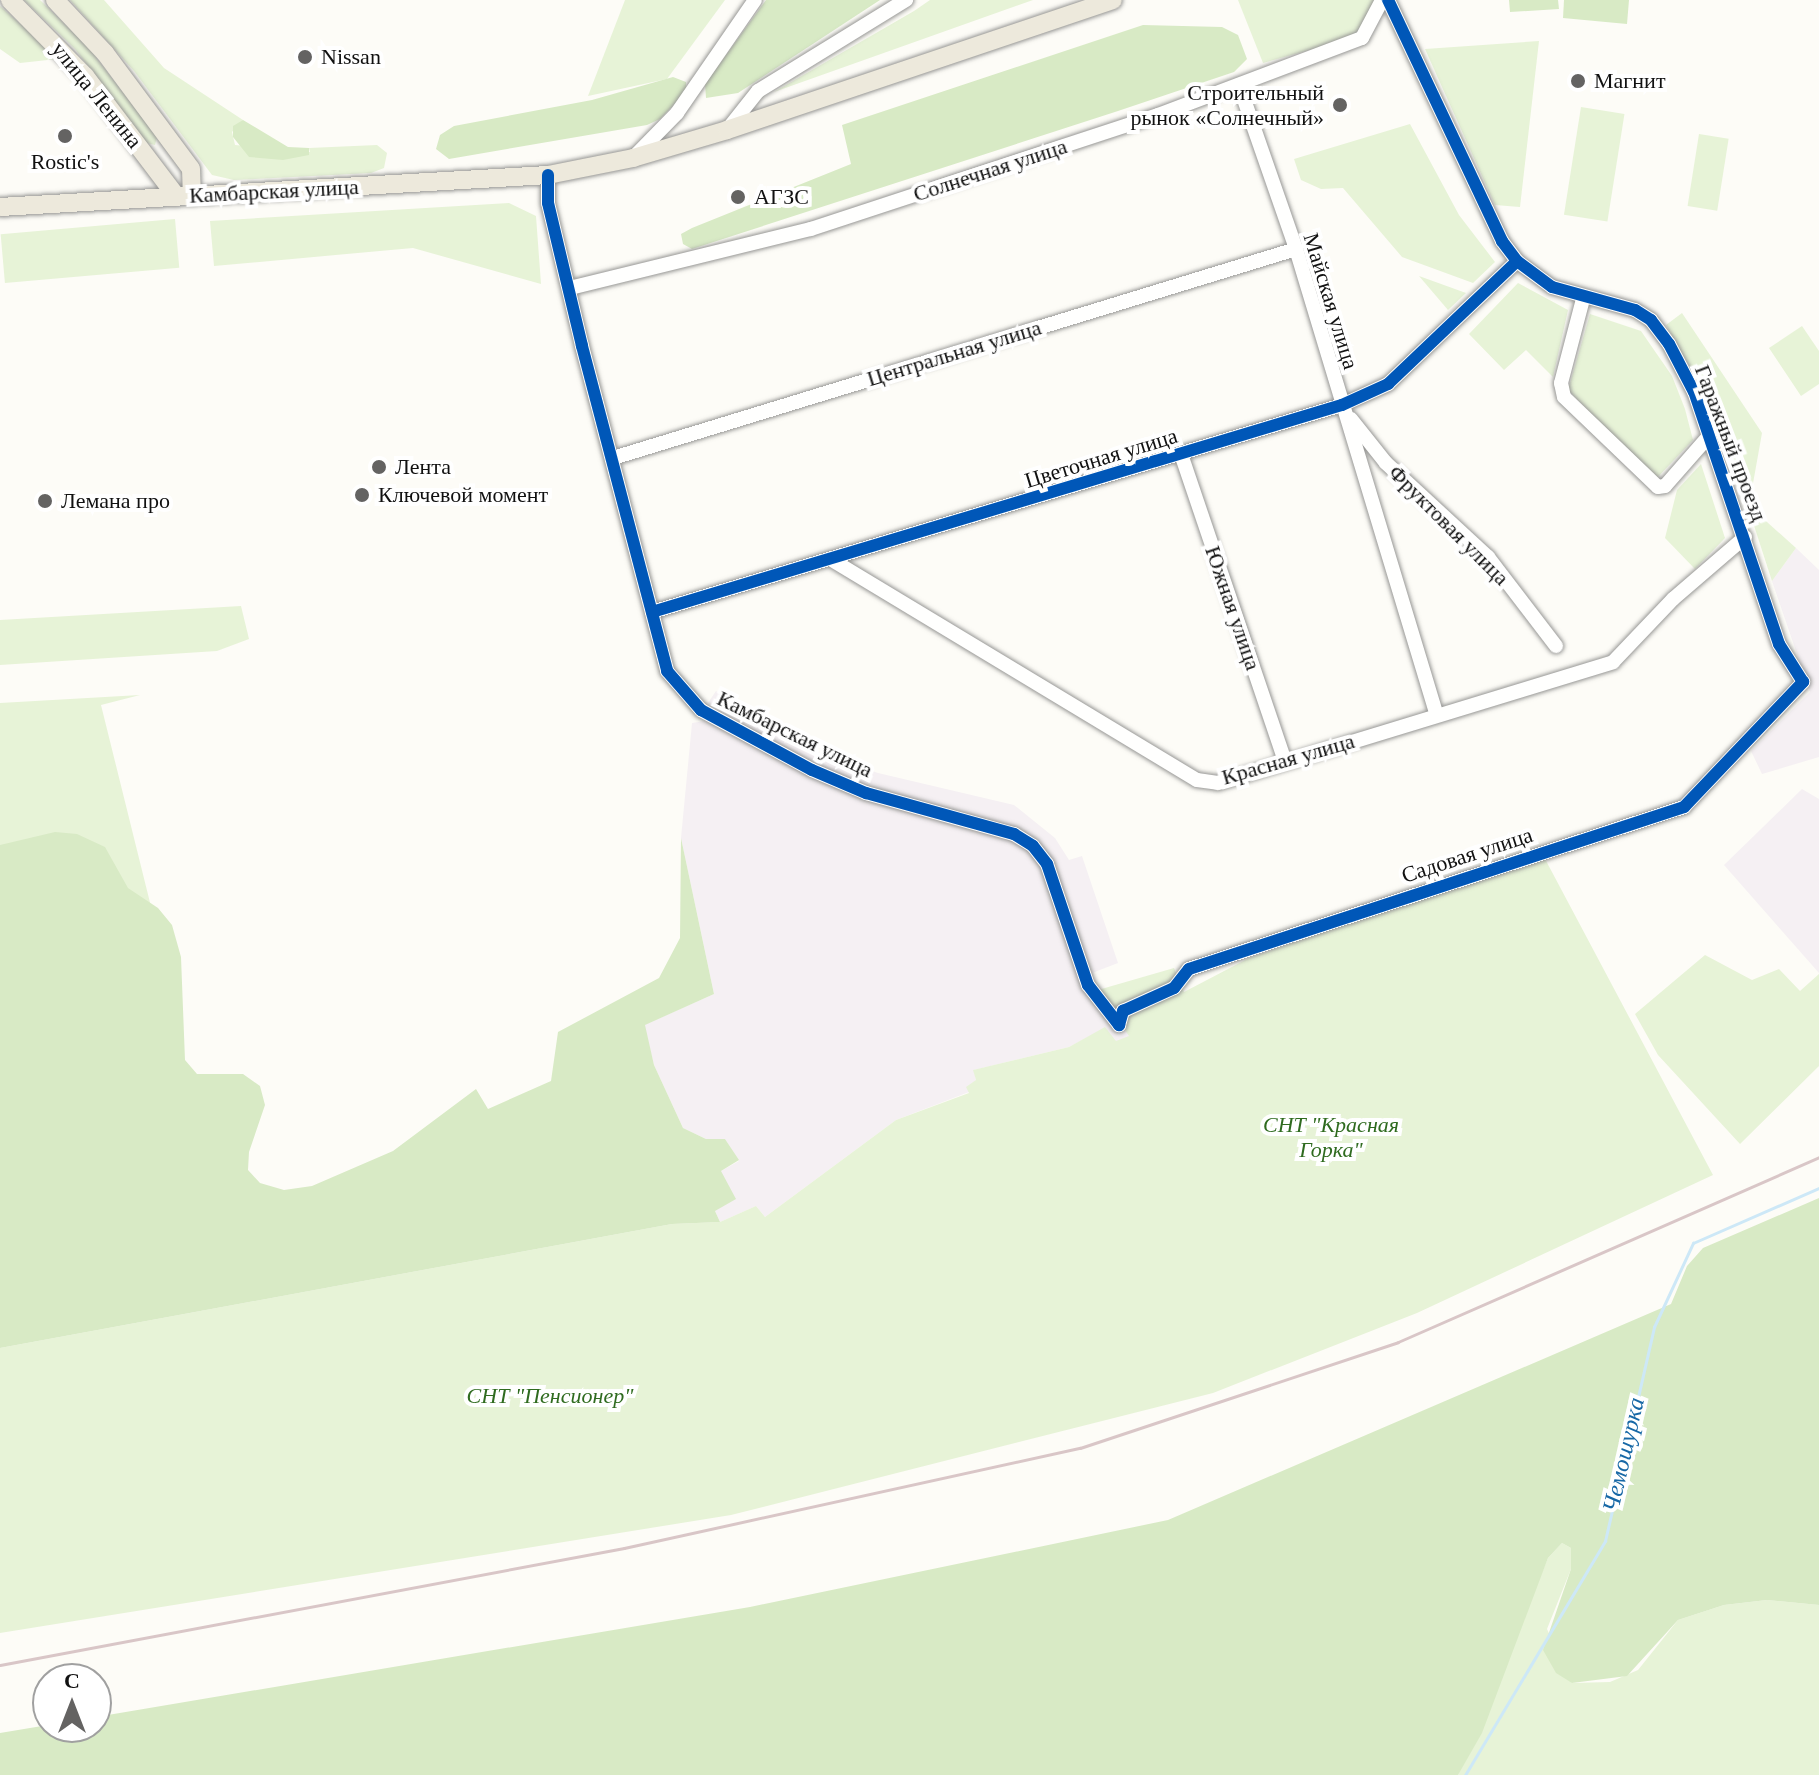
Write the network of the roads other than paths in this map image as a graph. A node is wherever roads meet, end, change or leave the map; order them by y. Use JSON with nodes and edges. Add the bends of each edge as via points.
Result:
{"nodes":[{"id":1,"x":10,"y":0,"type":"edge"},
{"id":2,"x":55,"y":0,"type":"edge"},
{"id":3,"x":755,"y":0,"type":"edge"},
{"id":4,"x":906,"y":0,"type":"edge"},
{"id":5,"x":1113,"y":0,"type":"edge"},
{"id":6,"x":1382,"y":0,"type":"edge"},
{"id":7,"x":1388,"y":0,"type":"edge"},
{"id":8,"x":1239,"y":85,"type":"junction"},
{"id":9,"x":727,"y":130,"type":"junction"},
{"id":10,"x":633,"y":158,"type":"junction"},
{"id":11,"x":191,"y":169,"type":"junction"},
{"id":12,"x":548,"y":175,"type":"junction"},
{"id":13,"x":240,"y":192,"type":"junction"},
{"id":14,"x":184,"y":196,"type":"junction"},
{"id":15,"x":0,"y":207,"type":"edge"},
{"id":16,"x":1296,"y":249,"type":"junction"},
{"id":17,"x":1517,"y":261,"type":"junction"},
{"id":18,"x":570,"y":288,"type":"junction"},
{"id":19,"x":1583,"y":299,"type":"junction"},
{"id":20,"x":1342,"y":405,"type":"junction"},
{"id":21,"x":1709,"y":436,"type":"junction"},
{"id":22,"x":1181,"y":454,"type":"junction"},
{"id":23,"x":613,"y":458,"type":"junction"},
{"id":24,"x":1745,"y":537,"type":"junction"},
{"id":25,"x":832,"y":560,"type":"junction"},
{"id":26,"x":652,"y":612,"type":"junction"},
{"id":27,"x":1556,"y":646,"type":"dead end"},
{"id":28,"x":1803,"y":682,"type":"joint"},
{"id":29,"x":1436,"y":714,"type":"junction"},
{"id":30,"x":1285,"y":762,"type":"junction"},
{"id":31,"x":1119,"y":1025,"type":"joint"}],
"edges":[{"from":1,"to":14,"type":"main road","name":"улица Ленина","via":[[85,76]]},
{"from":2,"to":11,"type":"main road","name":"улица Ленина","via":[[105,53]]},
{"from":3,"to":10,"type":"street","via":[[677,113]]},
{"from":4,"to":9,"type":"street","via":[[758,91]]},
{"from":5,"to":9,"type":"main road","name":"Камбарская улица"},
{"from":6,"to":8,"type":"street","name":"Солнечная улица","via":[[1362,38]]},
{"from":7,"to":17,"type":"street","name":"Гаражный проезд","via":[[1502,241]]},
{"from":8,"to":16,"type":"street","name":"Майская улица"},
{"from":8,"to":18,"type":"street","name":"Солнечная улица","via":[[811,229]]},
{"from":9,"to":10,"type":"main road","name":"Камбарская улица"},
{"from":10,"to":12,"type":"main road","name":"Камбарская улица"},
{"from":11,"to":13,"type":"main road"},
{"from":11,"to":14,"type":"main road"},
{"from":12,"to":13,"type":"main road","name":"Камбарская улица"},
{"from":12,"to":18,"type":"street","name":"Камбарская улица","via":[[548,203]]},
{"from":13,"to":14,"type":"main road","name":"Камбарская улица"},
{"from":14,"to":15,"type":"main road","name":"Камбарская улица"},
{"from":16,"to":20,"type":"street","name":"Майская улица"},
{"from":16,"to":23,"type":"street","name":"Центральная улица"},
{"from":17,"to":19,"type":"street","name":"Гаражный проезд","via":[[1537,278]]},
{"from":17,"to":20,"type":"street","name":"Цветочная улица","via":[[1388,384]]},
{"from":18,"to":23,"type":"street","name":"Камбарская улица"},
{"from":19,"to":21,"type":"street","name":"Гаражный проезд","via":[[1613,303],[1651,320],[1694,392]]},
{"from":19,"to":21,"type":"street","via":[[1561,383],[1564,397],[1658,487],[1665,486]]},
{"from":20,"to":22,"type":"street","name":"Цветочная улица"},
{"from":20,"to":27,"type":"street","name":"Фруктовая улица","via":[[1386,463],[1488,557]]},
{"from":20,"to":29,"type":"street","name":"Майская улица"},
{"from":21,"to":24,"type":"street","name":"Гаражный проезд"},
{"from":22,"to":25,"type":"street","name":"Цветочная улица"},
{"from":22,"to":30,"type":"street","name":"Южная улица"},
{"from":23,"to":26,"type":"street","name":"Камбарская улица"},
{"from":24,"to":28,"type":"street","name":"Гаражный проезд","via":[[1779,644]]},
{"from":24,"to":29,"type":"street","name":"Красная улица","via":[[1613,662]]},
{"from":25,"to":26,"type":"street","name":"Цветочная улица"},
{"from":25,"to":30,"type":"street","name":"Красная улица","via":[[1197,780],[1218,783]]},
{"from":26,"to":31,"type":"street","name":"Камбарская улица","via":[[667,671],[701,710],[866,793],[1014,834],[1033,846],[1047,864],[1088,985]]},
{"from":28,"to":31,"type":"street","name":"Садовая улица","via":[[1684,807],[1189,969],[1174,988],[1123,1011]]},
{"from":29,"to":30,"type":"street","name":"Красная улица"}]}
